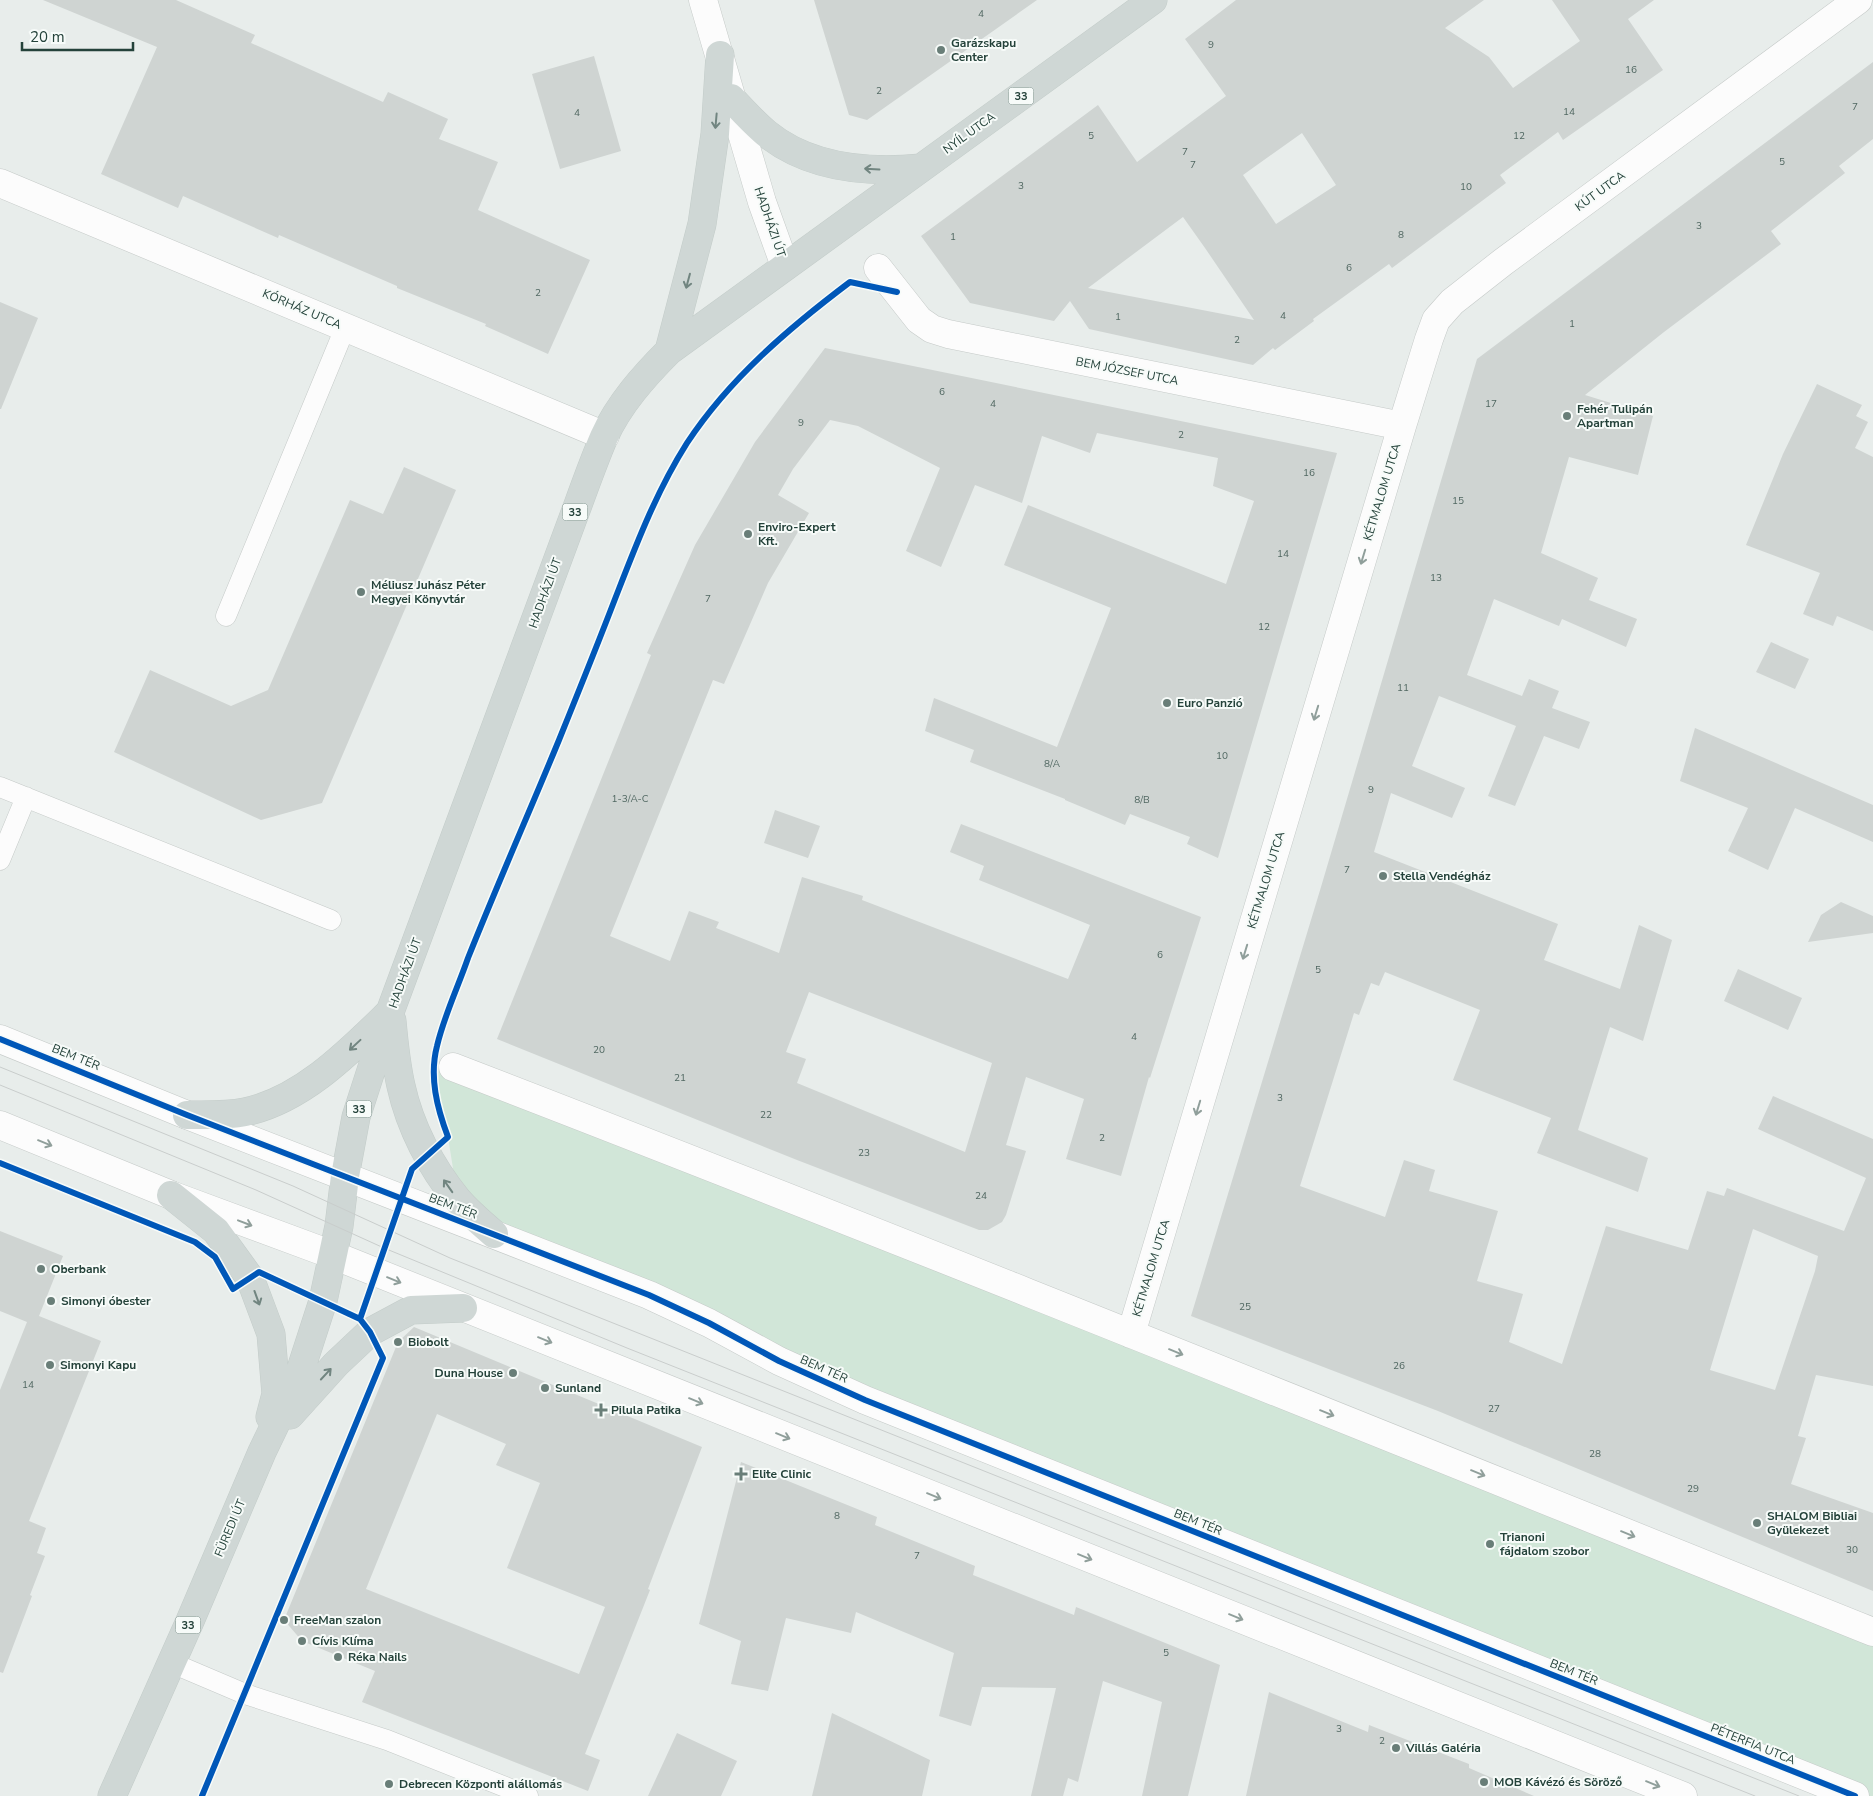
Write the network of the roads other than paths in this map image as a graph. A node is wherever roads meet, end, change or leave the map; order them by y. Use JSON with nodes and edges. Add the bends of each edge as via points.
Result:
{"nodes":[{"id":1,"x":703,"y":0,"type":"edge"},
{"id":2,"x":1152,"y":0,"type":"edge"},
{"id":3,"x":1858,"y":0,"type":"edge"},
{"id":4,"x":720,"y":55,"type":"junction"},
{"id":5,"x":731,"y":98,"type":"junction"},
{"id":6,"x":921,"y":168,"type":"junction"},
{"id":7,"x":0,"y":183,"type":"edge"},
{"id":8,"x":785,"y":266,"type":"junction"},
{"id":9,"x":878,"y":268,"type":"dead end"},
{"id":10,"x":345,"y":328,"type":"junction"},
{"id":11,"x":669,"y":351,"type":"junction"},
{"id":12,"x":1402,"y":426,"type":"junction"},
{"id":13,"x":605,"y":436,"type":"junction"},
{"id":14,"x":226,"y":616,"type":"dead end"},
{"id":15,"x":0,"y":787,"type":"edge"},
{"id":16,"x":26,"y":797,"type":"junction"},
{"id":17,"x":0,"y":860,"type":"edge"},
{"id":18,"x":331,"y":920,"type":"dead end"},
{"id":19,"x":390,"y":1012,"type":"junction"},
{"id":20,"x":0,"y":1039,"type":"edge"},
{"id":21,"x":453,"y":1067,"type":"dead end"},
{"id":22,"x":187,"y":1115,"type":"junction"},
{"id":23,"x":0,"y":1125,"type":"edge"},
{"id":24,"x":345,"y":1176,"type":"junction"},
{"id":25,"x":171,"y":1195,"type":"junction"},
{"id":26,"x":494,"y":1234,"type":"junction"},
{"id":27,"x":332,"y":1255,"type":"junction"},
{"id":28,"x":463,"y":1308,"type":"junction"},
{"id":29,"x":1131,"y":1334,"type":"junction"},
{"id":30,"x":262,"y":1452,"type":"junction"},
{"id":31,"x":1873,"y":1632,"type":"edge"},
{"id":32,"x":172,"y":1663,"type":"junction"},
{"id":33,"x":1642,"y":1712,"type":"joint"},
{"id":34,"x":112,"y":1796,"type":"edge"},
{"id":35,"x":528,"y":1796,"type":"edge"},
{"id":36,"x":1683,"y":1796,"type":"edge"},
{"id":37,"x":1855,"y":1796,"type":"edge"}],
"edges":[{"from":1,"to":4,"type":"street","name":"HADHÁZI ÚT"},
{"from":2,"to":6,"type":"main road","name":"NYÍL UTCA","number":"33"},
{"from":3,"to":12,"type":"street","name":"KÚT UTCA","via":[[1452,302],[1433,326]]},
{"from":4,"to":5,"type":"street","name":"HADHÁZI ÚT"},
{"from":4,"to":11,"type":"main road","one_way":true,"via":[[715,134],[702,224]]},
{"from":6,"to":5,"type":"main road","one_way":true,"via":[[870,169],[820,162],[768,134]]},
{"from":5,"to":8,"type":"street","name":"HADHÁZI ÚT"},
{"from":6,"to":8,"type":"main road","name":"NYÍL UTCA","number":"33"},
{"from":7,"to":10,"type":"street","name":"KÓRHÁZ UTCA"},
{"from":8,"to":11,"type":"main road","name":"HADHÁZI ÚT","number":"33"},
{"from":9,"to":12,"type":"street","name":"BEM JÓZSEF UTCA","via":[[919,320],[948,334]]},
{"from":10,"to":13,"type":"street","name":"KÓRHÁZ UTCA"},
{"from":10,"to":14,"type":"lane"},
{"from":11,"to":13,"type":"main road","name":"HADHÁZI ÚT","number":"33","via":[[644,376]]},
{"from":12,"to":29,"type":"street","name":"KÉTMALOM UTCA","one_way":true},
{"from":13,"to":19,"type":"main road","name":"HADHÁZI ÚT","number":"33"},
{"from":15,"to":16,"type":"lane"},
{"from":16,"to":17,"type":"lane"},
{"from":16,"to":18,"type":"lane"},
{"from":19,"to":22,"type":"main road","one_way":true,"via":[[335,1062],[282,1099],[244,1113]]},
{"from":19,"to":24,"type":"main road","name":"HADHÁZI ÚT","number":"33","via":[[356,1117]]},
{"from":26,"to":19,"type":"main road","one_way":true,"via":[[458,1200],[417,1134],[401,1087]]},
{"from":20,"to":22,"type":"street","name":"BEM TÉR"},
{"from":21,"to":29,"type":"street"},
{"from":22,"to":24,"type":"street","name":"BEM TÉR"},
{"from":23,"to":25,"type":"street","one_way":true},
{"from":24,"to":26,"type":"street","name":"BEM TÉR"},
{"from":24,"to":27,"type":"main road","name":"HADHÁZI ÚT","number":"33"},
{"from":25,"to":27,"type":"street","one_way":true},
{"from":25,"to":30,"type":"main road","one_way":true,"via":[[216,1231],[250,1278],[271,1334],[276,1394]]},
{"from":26,"to":33,"type":"street","name":"BEM TÉR","via":[[649,1295],[709,1323],[779,1362],[865,1400]]},
{"from":27,"to":28,"type":"street","one_way":true},
{"from":27,"to":30,"type":"main road","name":"FÜREDI ÚT","number":"33","via":[[322,1301],[299,1375]]},
{"from":30,"to":28,"type":"main road","one_way":true,"via":[[300,1403],[370,1332],[411,1310]]},
{"from":28,"to":36,"type":"street","one_way":true},
{"from":29,"to":31,"type":"street","one_way":true},
{"from":30,"to":32,"type":"main road","name":"FÜREDI ÚT","number":"33"},
{"from":32,"to":34,"type":"main road","name":"FÜREDI ÚT","number":"33"},
{"from":32,"to":35,"type":"lane","via":[[245,1694],[387,1740]]},
{"from":33,"to":37,"type":"street","name":"PÉTERFIA UTCA"}]}
